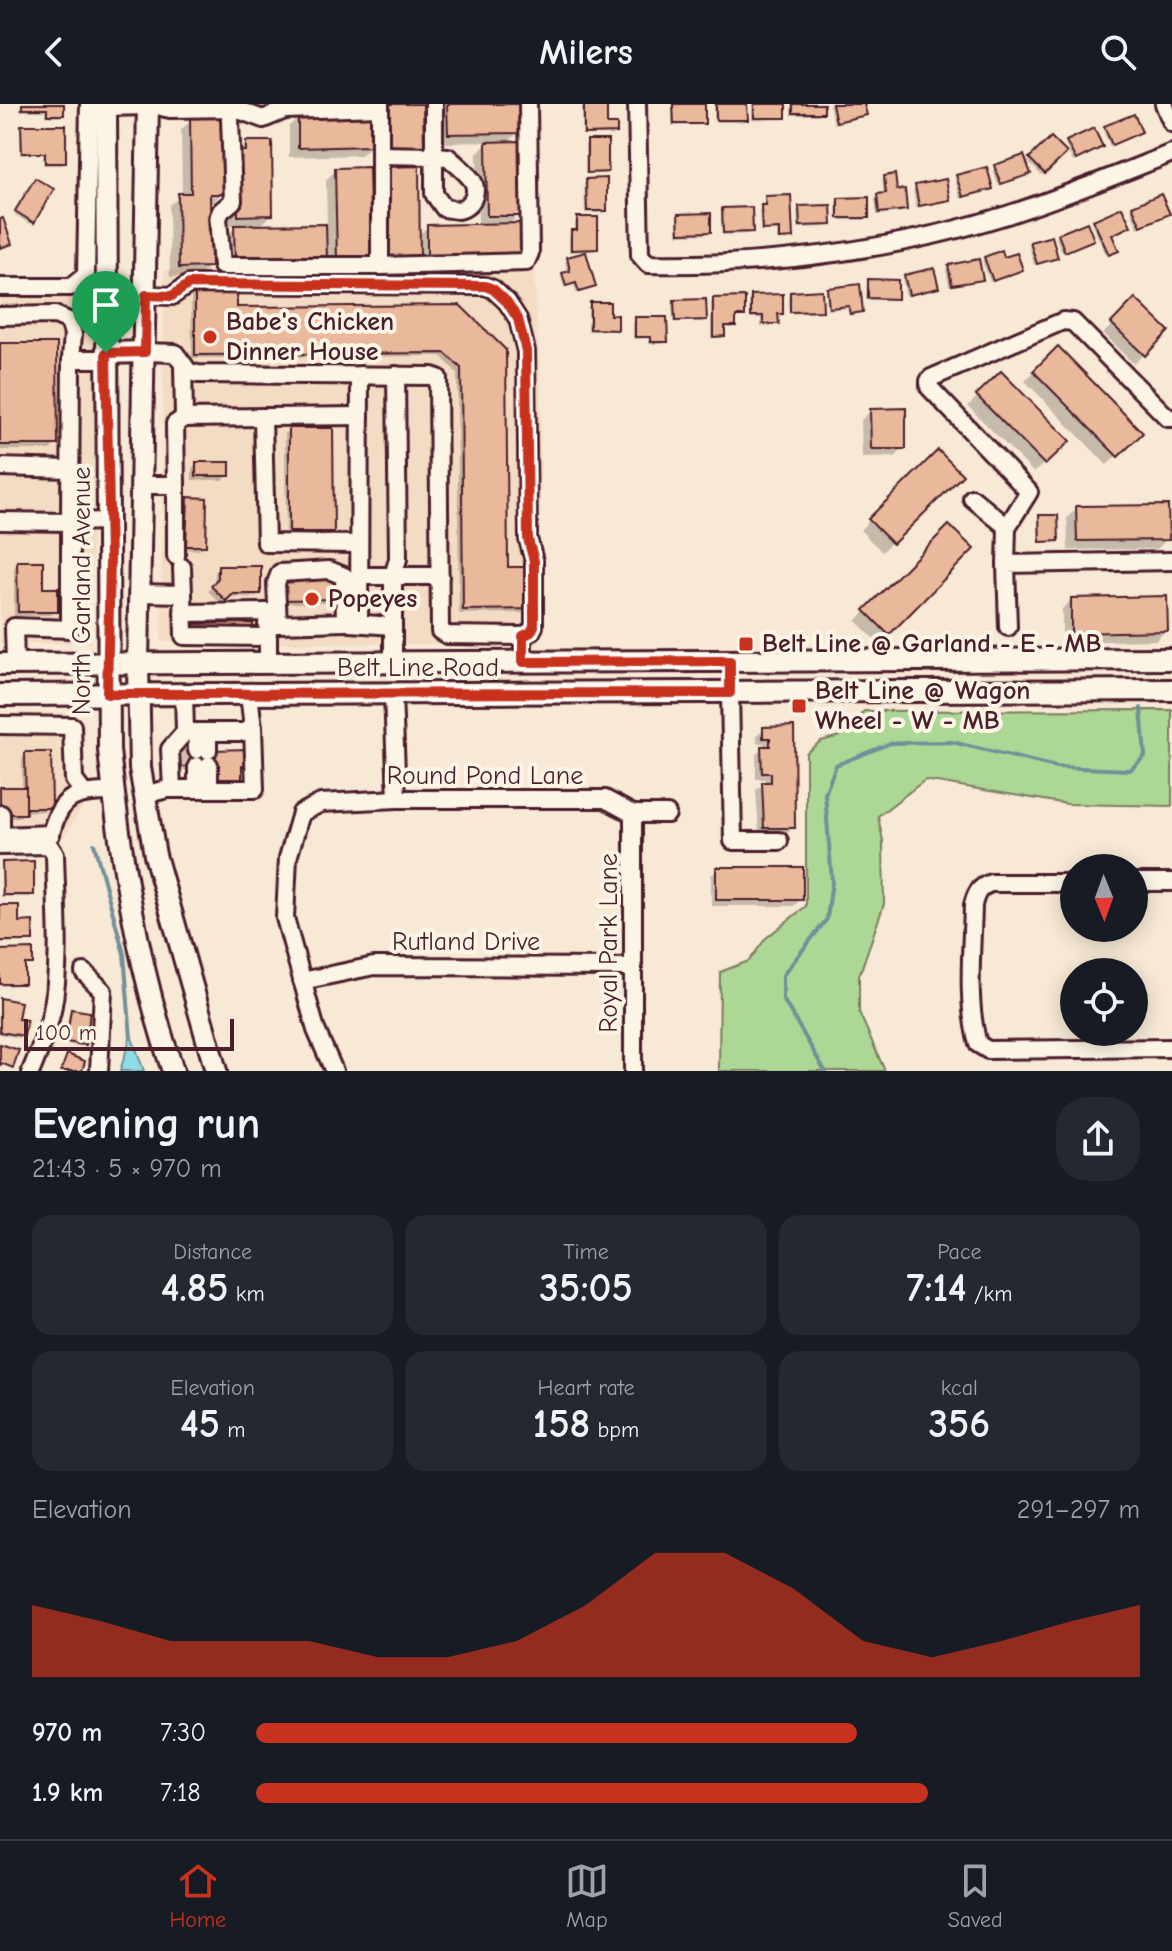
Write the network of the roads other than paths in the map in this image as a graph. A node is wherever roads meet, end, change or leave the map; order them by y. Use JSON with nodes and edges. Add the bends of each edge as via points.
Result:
{"nodes":[{"id":1,"x":89,"y":104,"type":"edge"},
{"id":2,"x":106,"y":104,"type":"edge"},
{"id":3,"x":148,"y":104,"type":"edge"},
{"id":4,"x":434,"y":104,"type":"edge"},
{"id":5,"x":528,"y":104,"type":"edge"},
{"id":6,"x":637,"y":104,"type":"edge"},
{"id":7,"x":1164,"y":104,"type":"edge"},
{"id":8,"x":233,"y":106,"type":"edge"},
{"id":9,"x":380,"y":106,"type":"edge"},
{"id":10,"x":286,"y":107,"type":"edge"},
{"id":11,"x":1172,"y":123,"type":"edge"},
{"id":12,"x":1172,"y":153,"type":"edge"},
{"id":13,"x":380,"y":155,"type":"junction"},
{"id":14,"x":380,"y":266,"type":"junction"},
{"id":15,"x":0,"y":287,"type":"edge"},
{"id":16,"x":146,"y":295,"type":"junction"},
{"id":17,"x":0,"y":316,"type":"edge"},
{"id":18,"x":145,"y":352,"type":"junction"},
{"id":19,"x":106,"y":356,"type":"junction"},
{"id":20,"x":71,"y":359,"type":"junction"},
{"id":21,"x":183,"y":364,"type":"junction"},
{"id":22,"x":360,"y":375,"type":"junction"},
{"id":23,"x":396,"y":375,"type":"junction"},
{"id":24,"x":360,"y":416,"type":"junction"},
{"id":25,"x":263,"y":417,"type":"junction"},
{"id":26,"x":184,"y":418,"type":"junction"},
{"id":27,"x":1172,"y":418,"type":"edge"},
{"id":28,"x":0,"y":467,"type":"edge"},
{"id":29,"x":70,"y":469,"type":"junction"},
{"id":30,"x":143,"y":485,"type":"junction"},
{"id":31,"x":176,"y":485,"type":"junction"},
{"id":32,"x":972,"y":498,"type":"dead end"},
{"id":33,"x":0,"y":521,"type":"edge"},
{"id":34,"x":109,"y":521,"type":"junction"},
{"id":35,"x":70,"y":522,"type":"junction"},
{"id":36,"x":1007,"y":527,"type":"junction"},
{"id":37,"x":359,"y":544,"type":"junction"},
{"id":38,"x":1172,"y":561,"type":"edge"},
{"id":39,"x":1006,"y":564,"type":"junction"},
{"id":40,"x":358,"y":576,"type":"junction"},
{"id":41,"x":393,"y":576,"type":"junction"},
{"id":42,"x":440,"y":576,"type":"junction"},
{"id":43,"x":140,"y":593,"type":"junction"},
{"id":44,"x":183,"y":594,"type":"junction"},
{"id":45,"x":183,"y":613,"type":"junction"},
{"id":46,"x":352,"y":623,"type":"junction"},
{"id":47,"x":393,"y":626,"type":"junction"},
{"id":48,"x":7,"y":627,"type":"edge"},
{"id":49,"x":1008,"y":627,"type":"dead end"},
{"id":50,"x":271,"y":628,"type":"junction"},
{"id":51,"x":523,"y":636,"type":"junction"},
{"id":52,"x":1172,"y":659,"type":"edge"},
{"id":53,"x":730,"y":661,"type":"junction"},
{"id":54,"x":268,"y":662,"type":"junction"},
{"id":55,"x":523,"y":662,"type":"junction"},
{"id":56,"x":600,"y":662,"type":"junction"},
{"id":57,"x":108,"y":663,"type":"junction"},
{"id":58,"x":138,"y":663,"type":"junction"},
{"id":59,"x":393,"y":663,"type":"junction"},
{"id":60,"x":7,"y":664,"type":"edge"},
{"id":61,"x":1172,"y":690,"type":"edge"},
{"id":62,"x":184,"y":693,"type":"junction"},
{"id":63,"x":600,"y":693,"type":"junction"},
{"id":64,"x":730,"y":693,"type":"junction"},
{"id":65,"x":107,"y":694,"type":"junction"},
{"id":66,"x":138,"y":694,"type":"junction"},
{"id":67,"x":249,"y":694,"type":"junction"},
{"id":68,"x":393,"y":694,"type":"junction"},
{"id":69,"x":0,"y":695,"type":"edge"},
{"id":70,"x":0,"y":726,"type":"edge"},
{"id":71,"x":253,"y":728,"type":"junction"},
{"id":72,"x":194,"y":748,"type":"junction"},
{"id":73,"x":189,"y":789,"type":"junction"},
{"id":74,"x":83,"y":792,"type":"junction"},
{"id":75,"x":113,"y":792,"type":"junction"},
{"id":76,"x":143,"y":795,"type":"junction"},
{"id":77,"x":397,"y":799,"type":"junction"},
{"id":78,"x":1,"y":814,"type":"edge"},
{"id":79,"x":633,"y":814,"type":"junction"},
{"id":80,"x":667,"y":814,"type":"dead end"},
{"id":81,"x":779,"y":841,"type":"dead end"},
{"id":82,"x":0,"y":846,"type":"edge"},
{"id":83,"x":1148,"y":882,"type":"edge"},
{"id":84,"x":1172,"y":882,"type":"edge"},
{"id":85,"x":1060,"y":883,"type":"edge"},
{"id":86,"x":632,"y":967,"type":"junction"},
{"id":87,"x":84,"y":972,"type":"dead end"},
{"id":88,"x":302,"y":981,"type":"junction"},
{"id":89,"x":1172,"y":1048,"type":"edge"},
{"id":90,"x":31,"y":1071,"type":"edge"},
{"id":91,"x":99,"y":1071,"type":"edge"},
{"id":92,"x":173,"y":1071,"type":"edge"},
{"id":93,"x":216,"y":1071,"type":"edge"},
{"id":94,"x":334,"y":1071,"type":"edge"},
{"id":95,"x":633,"y":1071,"type":"edge"}],
"edges":[{"from":1,"to":15,"type":"street","via":[[86,275],[71,287]]},
{"from":2,"to":3,"type":"main road"},
{"from":2,"to":19,"type":"main road","name":"North Garland Avenue"},
{"from":3,"to":8,"type":"street","via":[[170,109]]},
{"from":3,"to":16,"type":"main road"},
{"from":4,"to":13,"type":"street","via":[[435,156]]},
{"from":5,"to":14,"type":"street","via":[[526,262]]},
{"from":6,"to":12,"type":"street","via":[[640,255],[648,264],[782,260],[884,246],[1045,202]]},
{"from":7,"to":11,"type":"street"},
{"from":8,"to":10,"type":"street","via":[[263,119]]},
{"from":8,"to":14,"type":"street","via":[[233,201],[218,218],[222,266]]},
{"from":9,"to":10,"type":"street"},
{"from":9,"to":13,"type":"street"},
{"from":13,"to":14,"type":"street"},
{"from":16,"to":18,"type":"main road"},
{"from":16,"to":51,"type":"street","via":[[172,296],[189,284],[493,289],[518,319],[527,363],[534,626]]},
{"from":17,"to":20,"type":"street","via":[[55,315],[69,321]]},
{"from":18,"to":19,"type":"main road"},
{"from":18,"to":21,"type":"street","via":[[175,353]]},
{"from":18,"to":30,"type":"main road"},
{"from":19,"to":20,"type":"street"},
{"from":19,"to":34,"type":"main road","name":"North Garland Avenue"},
{"from":20,"to":29,"type":"street"},
{"from":21,"to":22,"type":"street","via":[[198,374]]},
{"from":21,"to":26,"type":"street"},
{"from":22,"to":23,"type":"street"},
{"from":22,"to":24,"type":"street"},
{"from":23,"to":41,"type":"street","via":[[398,559]]},
{"from":23,"to":42,"type":"street","via":[[438,378]]},
{"from":24,"to":25,"type":"street"},
{"from":24,"to":37,"type":"street"},
{"from":25,"to":26,"type":"street"},
{"from":25,"to":37,"type":"street","via":[[266,543]]},
{"from":26,"to":31,"type":"street","via":[[175,424]]},
{"from":27,"to":36,"type":"street","via":[[1073,322],[1063,321],[931,378],[929,387],[1029,492]]},
{"from":28,"to":29,"type":"street"},
{"from":29,"to":35,"type":"street"},
{"from":30,"to":31,"type":"street"},
{"from":30,"to":43,"type":"main road"},
{"from":31,"to":44,"type":"street"},
{"from":32,"to":36,"type":"street"},
{"from":33,"to":35,"type":"street"},
{"from":34,"to":35,"type":"street"},
{"from":34,"to":57,"type":"main road","name":"North Garland Avenue"},
{"from":35,"to":48,"type":"street","via":[[70,629]]},
{"from":36,"to":39,"type":"street"},
{"from":37,"to":40,"type":"street"},
{"from":38,"to":39,"type":"street"},
{"from":39,"to":49,"type":"street"},
{"from":40,"to":41,"type":"street"},
{"from":40,"to":46,"type":"street"},
{"from":41,"to":42,"type":"street"},
{"from":41,"to":47,"type":"street"},
{"from":42,"to":51,"type":"street","via":[[440,631]]},
{"from":43,"to":44,"type":"street"},
{"from":43,"to":58,"type":"main road"},
{"from":44,"to":45,"type":"street"},
{"from":45,"to":50,"type":"street","via":[[267,612]]},
{"from":45,"to":50,"type":"street","via":[[183,635],[188,638]]},
{"from":46,"to":47,"type":"street"},
{"from":46,"to":50,"type":"street"},
{"from":46,"to":50,"type":"street","via":[[339,572],[280,573]]},
{"from":47,"to":59,"type":"street"},
{"from":48,"to":60,"type":"street"},
{"from":50,"to":54,"type":"street"},
{"from":51,"to":55,"type":"street"},
{"from":52,"to":53,"type":"main road","name":"Belt Line Road"},
{"from":53,"to":56,"type":"main road","name":"Belt Line Road"},
{"from":53,"to":64,"type":"main road"},
{"from":54,"to":58,"type":"main road","name":"Belt Line Road"},
{"from":54,"to":59,"type":"main road","name":"Belt Line Road"},
{"from":55,"to":56,"type":"main road","name":"Belt Line Road"},
{"from":55,"to":59,"type":"main road","name":"Belt Line Road"},
{"from":56,"to":63,"type":"main road"},
{"from":57,"to":58,"type":"main road","name":"Belt Line Road"},
{"from":57,"to":60,"type":"main road","name":"Belt Line Road"},
{"from":57,"to":65,"type":"main road","name":"North Garland Avenue"},
{"from":58,"to":66,"type":"main road"},
{"from":59,"to":68,"type":"main road"},
{"from":61,"to":64,"type":"main road","name":"Belt Line Road"},
{"from":62,"to":66,"type":"main road","name":"Belt Line Road"},
{"from":62,"to":67,"type":"main road","name":"Belt Line Road"},
{"from":62,"to":72,"type":"street"},
{"from":63,"to":64,"type":"main road","name":"Belt Line Road"},
{"from":63,"to":68,"type":"main road","name":"Belt Line Road"},
{"from":64,"to":81,"type":"street","via":[[733,841]]},
{"from":65,"to":66,"type":"main road","name":"Belt Line Road"},
{"from":65,"to":69,"type":"main road","name":"Belt Line Road"},
{"from":65,"to":75,"type":"main road","name":"North Garland Avenue"},
{"from":66,"to":76,"type":"main road"},
{"from":67,"to":68,"type":"main road","name":"Belt Line Road"},
{"from":67,"to":71,"type":"street"},
{"from":68,"to":77,"type":"street"},
{"from":69,"to":70,"type":"street"},
{"from":70,"to":74,"type":"street","via":[[72,726],[74,780]]},
{"from":71,"to":72,"type":"street"},
{"from":71,"to":73,"type":"street","via":[[255,789]]},
{"from":72,"to":73,"type":"street"},
{"from":72,"to":73,"type":"street"},
{"from":72,"to":73,"type":"street","via":[[170,749],[172,786]]},
{"from":73,"to":76,"type":"street"},
{"from":74,"to":75,"type":"street"},
{"from":74,"to":78,"type":"street","via":[[68,799],[56,814],[51,834],[1,836]]},
{"from":75,"to":92,"type":"main road","name":"North Garland Avenue","via":[[135,923]]},
{"from":76,"to":93,"type":"main road"},
{"from":77,"to":79,"type":"street","name":"Round Pond Lane","via":[[605,799]]},
{"from":77,"to":88,"type":"street","name":"Round Pond Lane","via":[[321,803],[301,813],[288,858],[285,918]]},
{"from":79,"to":80,"type":"street","name":"Round Pond Lane"},
{"from":79,"to":86,"type":"street","name":"Royal Park Lane"},
{"from":82,"to":90,"type":"street","via":[[49,845],[55,854],[57,960],[52,1011]]},
{"from":83,"to":84,"type":"street"},
{"from":85,"to":89,"type":"street","via":[[991,883],[976,894],[973,1003],[978,1044],[988,1050]]},
{"from":86,"to":88,"type":"street","name":"Rutland Drive","via":[[374,966]]},
{"from":86,"to":95,"type":"street","name":"Royal Park Lane"},
{"from":87,"to":91,"type":"street","via":[[103,991]]},
{"from":88,"to":94,"type":"street"}]}
